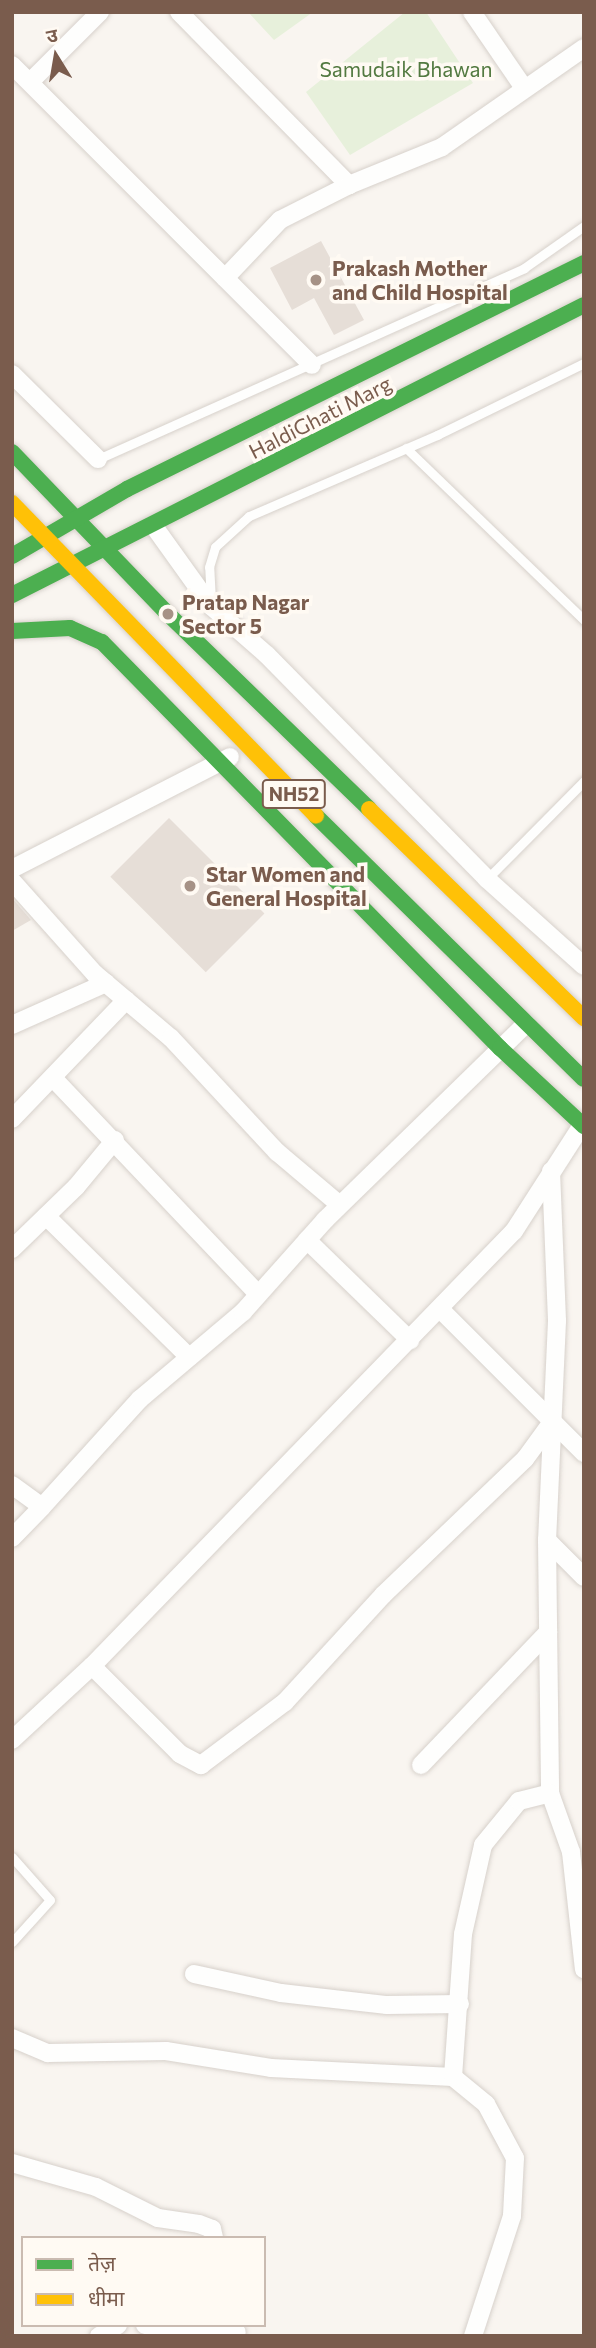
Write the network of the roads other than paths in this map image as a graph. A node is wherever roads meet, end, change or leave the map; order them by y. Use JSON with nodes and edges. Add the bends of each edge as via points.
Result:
{"nodes":[{"id":1,"x":100,"y":12,"type":"edge"},
{"id":2,"x":180,"y":12,"type":"edge"},
{"id":3,"x":472,"y":12,"type":"edge"},
{"id":4,"x":584,"y":48,"type":"edge"},
{"id":5,"x":12,"y":65,"type":"edge"},
{"id":6,"x":30,"y":82,"type":"junction"},
{"id":7,"x":524,"y":88,"type":"junction"},
{"id":8,"x":349,"y":185,"type":"junction"},
{"id":9,"x":584,"y":226,"type":"edge"},
{"id":10,"x":584,"y":263,"type":"edge"},
{"id":11,"x":225,"y":278,"type":"junction"},
{"id":12,"x":584,"y":305,"type":"edge"},
{"id":13,"x":584,"y":363,"type":"edge"},
{"id":14,"x":312,"y":365,"type":"junction"},
{"id":15,"x":12,"y":374,"type":"edge"},
{"id":16,"x":406,"y":448,"type":"junction"},
{"id":17,"x":12,"y":452,"type":"edge"},
{"id":18,"x":98,"y":459,"type":"joint"},
{"id":19,"x":12,"y":503,"type":"edge"},
{"id":20,"x":78,"y":519,"type":"junction"},
{"id":21,"x":153,"y":526,"type":"junction"},
{"id":22,"x":45,"y":536,"type":"junction"},
{"id":23,"x":106,"y":548,"type":"junction"},
{"id":24,"x":12,"y":556,"type":"edge"},
{"id":25,"x":74,"y":562,"type":"junction"},
{"id":26,"x":12,"y":595,"type":"edge"},
{"id":27,"x":211,"y":606,"type":"junction"},
{"id":28,"x":584,"y":620,"type":"edge"},
{"id":29,"x":12,"y":631,"type":"edge"},
{"id":30,"x":244,"y":745,"type":"junction"},
{"id":31,"x":222,"y":764,"type":"junction"},
{"id":32,"x":584,"y":780,"type":"edge"},
{"id":33,"x":12,"y":869,"type":"edge"},
{"id":34,"x":487,"y":879,"type":"junction"},
{"id":35,"x":12,"y":881,"type":"edge"},
{"id":36,"x":584,"y":966,"type":"edge"},
{"id":37,"x":106,"y":983,"type":"junction"},
{"id":38,"x":126,"y":1000,"type":"junction"},
{"id":39,"x":584,"y":1018,"type":"edge"},
{"id":40,"x":526,"y":1024,"type":"junction"},
{"id":41,"x":12,"y":1026,"type":"edge"},
{"id":42,"x":500,"y":1048,"type":"junction"},
{"id":43,"x":54,"y":1079,"type":"junction"},
{"id":44,"x":584,"y":1079,"type":"edge"},
{"id":45,"x":12,"y":1119,"type":"edge"},
{"id":46,"x":583,"y":1124,"type":"edge"},
{"id":47,"x":115,"y":1140,"type":"junction"},
{"id":48,"x":551,"y":1171,"type":"junction"},
{"id":49,"x":340,"y":1205,"type":"junction"},
{"id":50,"x":46,"y":1216,"type":"junction"},
{"id":51,"x":307,"y":1240,"type":"junction"},
{"id":52,"x":12,"y":1249,"type":"edge"},
{"id":53,"x":258,"y":1294,"type":"junction"},
{"id":54,"x":440,"y":1309,"type":"junction"},
{"id":55,"x":410,"y":1340,"type":"junction"},
{"id":56,"x":189,"y":1357,"type":"junction"},
{"id":57,"x":552,"y":1422,"type":"junction"},
{"id":58,"x":584,"y":1453,"type":"edge"},
{"id":59,"x":12,"y":1485,"type":"edge"},
{"id":60,"x":42,"y":1507,"type":"junction"},
{"id":61,"x":12,"y":1538,"type":"edge"},
{"id":62,"x":547,"y":1540,"type":"junction"},
{"id":63,"x":584,"y":1577,"type":"edge"},
{"id":64,"x":548,"y":1632,"type":"junction"},
{"id":65,"x":92,"y":1666,"type":"junction"},
{"id":66,"x":12,"y":1740,"type":"edge"},
{"id":67,"x":421,"y":1765,"type":"dead end"},
{"id":68,"x":550,"y":1793,"type":"junction"},
{"id":69,"x":12,"y":1857,"type":"edge"},
{"id":70,"x":12,"y":1942,"type":"edge"},
{"id":71,"x":584,"y":1969,"type":"edge"},
{"id":72,"x":194,"y":1974,"type":"dead end"},
{"id":73,"x":460,"y":2004,"type":"junction"},
{"id":74,"x":12,"y":2038,"type":"edge"},
{"id":75,"x":453,"y":2077,"type":"junction"},
{"id":76,"x":12,"y":2163,"type":"edge"},
{"id":77,"x":214,"y":2236,"type":"edge"},
{"id":78,"x":115,"y":2327,"type":"edge"},
{"id":79,"x":199,"y":2327,"type":"edge"},
{"id":80,"x":237,"y":2332,"type":"dead end"},
{"id":81,"x":99,"y":2336,"type":"edge"},
{"id":82,"x":473,"y":2336,"type":"edge"}],
"edges":[{"from":1,"to":6,"type":"street"},
{"from":2,"to":8,"type":"street"},
{"from":3,"to":7,"type":"street"},
{"from":4,"to":7,"type":"street"},
{"from":5,"to":6,"type":"street"},
{"from":6,"to":11,"type":"street"},
{"from":7,"to":8,"type":"street","via":[[442,147]]},
{"from":8,"to":11,"type":"street","via":[[280,220]]},
{"from":9,"to":14,"type":"lane","via":[[524,268]]},
{"from":10,"to":20,"type":"main road","name":"HaldiGhati Marg","via":[[127,489]]},
{"from":11,"to":14,"type":"street"},
{"from":12,"to":21,"type":"main road","name":"HaldiGhati Marg"},
{"from":13,"to":16,"type":"lane"},
{"from":14,"to":18,"type":"lane"},
{"from":15,"to":18,"type":"street"},
{"from":16,"to":27,"type":"lane","via":[[249,516],[230,530],[215,547],[209,567]]},
{"from":16,"to":28,"type":"lane"},
{"from":17,"to":20,"type":"main road","number":"NH52"},
{"from":19,"to":22,"type":"main road","number":"NH52"},
{"from":20,"to":22,"type":"main road","name":"HaldiGhati Marg"},
{"from":20,"to":23,"type":"main road","number":"NH52"},
{"from":21,"to":23,"type":"main road","name":"HaldiGhati Marg"},
{"from":21,"to":27,"type":"street"},
{"from":22,"to":24,"type":"main road","name":"HaldiGhati Marg"},
{"from":22,"to":25,"type":"main road","number":"NH52"},
{"from":23,"to":25,"type":"main road","name":"HaldiGhati Marg"},
{"from":23,"to":39,"type":"main road","number":"NH52","via":[[168,614]]},
{"from":25,"to":26,"type":"main road","name":"HaldiGhati Marg"},
{"from":25,"to":30,"type":"main road","number":"NH52","via":[[144,643]]},
{"from":27,"to":34,"type":"street","via":[[267,655]]},
{"from":29,"to":31,"type":"main road","via":[[70,628],[102,642]]},
{"from":30,"to":31,"type":"street"},
{"from":30,"to":40,"type":"main road","number":"NH52"},
{"from":31,"to":33,"type":"street"},
{"from":31,"to":42,"type":"main road"},
{"from":32,"to":34,"type":"lane"},
{"from":34,"to":36,"type":"street"},
{"from":35,"to":37,"type":"street"},
{"from":37,"to":38,"type":"street"},
{"from":37,"to":41,"type":"street"},
{"from":38,"to":43,"type":"street"},
{"from":38,"to":49,"type":"street","via":[[171,1038],[278,1152]]},
{"from":40,"to":42,"type":"street"},
{"from":40,"to":44,"type":"main road","number":"NH52"},
{"from":42,"to":46,"type":"main road"},
{"from":42,"to":49,"type":"street"},
{"from":43,"to":45,"type":"street"},
{"from":43,"to":47,"type":"street"},
{"from":46,"to":48,"type":"street"},
{"from":47,"to":50,"type":"street"},
{"from":47,"to":53,"type":"street"},
{"from":48,"to":54,"type":"street","via":[[514,1231]]},
{"from":48,"to":57,"type":"street","via":[[556,1321]]},
{"from":49,"to":51,"type":"street"},
{"from":50,"to":52,"type":"street"},
{"from":50,"to":56,"type":"street"},
{"from":51,"to":53,"type":"street"},
{"from":51,"to":55,"type":"street"},
{"from":53,"to":56,"type":"street"},
{"from":54,"to":55,"type":"street"},
{"from":54,"to":57,"type":"street"},
{"from":55,"to":65,"type":"street","via":[[165,1586]]},
{"from":56,"to":60,"type":"street","via":[[140,1399]]},
{"from":57,"to":58,"type":"street"},
{"from":57,"to":62,"type":"street"},
{"from":57,"to":65,"type":"street","via":[[525,1458],[383,1595],[285,1702],[201,1765],[180,1754]]},
{"from":59,"to":60,"type":"street"},
{"from":60,"to":61,"type":"street"},
{"from":62,"to":63,"type":"street"},
{"from":62,"to":64,"type":"street"},
{"from":64,"to":67,"type":"street"},
{"from":64,"to":68,"type":"street"},
{"from":65,"to":66,"type":"street"},
{"from":68,"to":71,"type":"street","via":[[571,1852]]},
{"from":68,"to":73,"type":"street","via":[[519,1801],[483,1845],[463,1934]]},
{"from":69,"to":70,"type":"lane","via":[[50,1900]]},
{"from":72,"to":73,"type":"street","via":[[281,1993],[387,2005]]},
{"from":73,"to":75,"type":"street"},
{"from":74,"to":75,"type":"street","via":[[48,2053],[166,2051],[271,2068]]},
{"from":75,"to":82,"type":"street","via":[[486,2104],[515,2158],[512,2216]]},
{"from":76,"to":77,"type":"street","via":[[96,2187],[158,2218],[199,2224],[212,2229]]},
{"from":78,"to":81,"type":"street"},
{"from":79,"to":80,"type":"street"}]}
